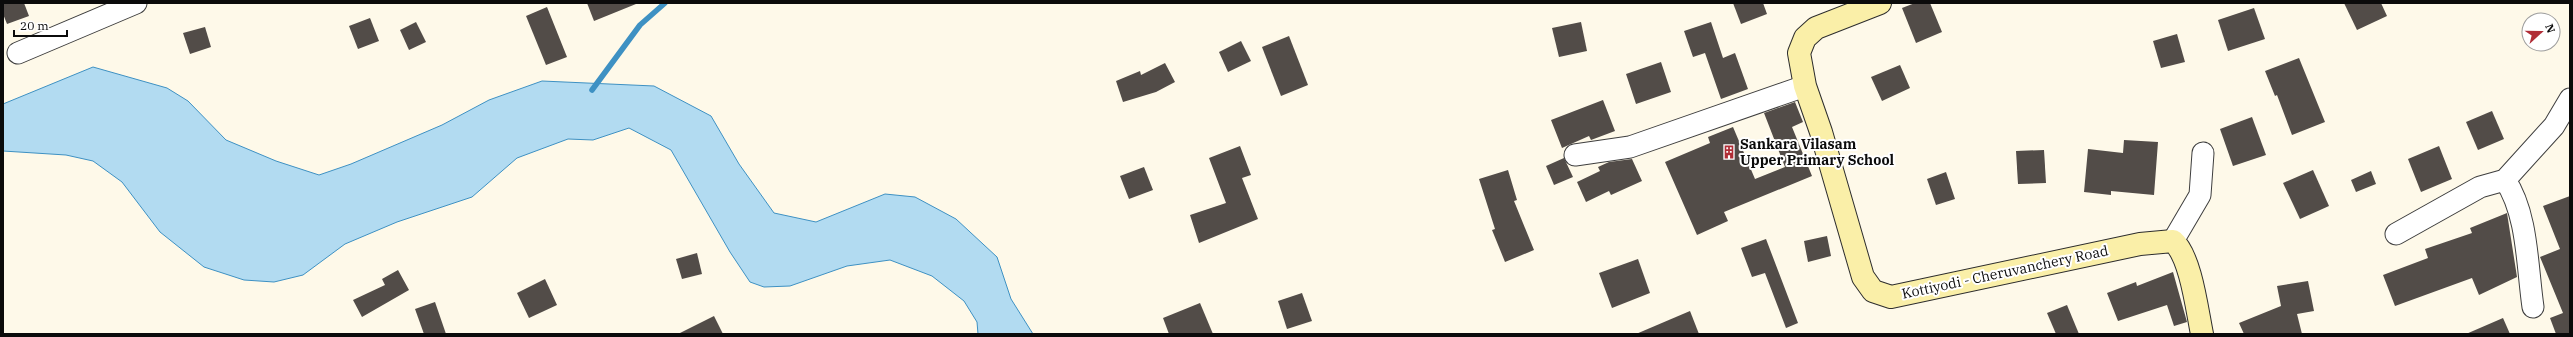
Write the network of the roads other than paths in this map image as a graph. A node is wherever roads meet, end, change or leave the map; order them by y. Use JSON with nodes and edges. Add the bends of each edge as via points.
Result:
{"nodes":[{"id":1,"x":136,"y":3,"type":"edge"},
{"id":2,"x":1880,"y":3,"type":"edge"},
{"id":3,"x":18,"y":53,"type":"dead end"},
{"id":4,"x":1805,"y":86,"type":"junction"},
{"id":5,"x":2570,"y":98,"type":"edge"},
{"id":6,"x":2203,"y":153,"type":"dead end"},
{"id":7,"x":1575,"y":155,"type":"dead end"},
{"id":8,"x":2505,"y":180,"type":"junction"},
{"id":9,"x":2396,"y":234,"type":"dead end"},
{"id":10,"x":2173,"y":241,"type":"junction"},
{"id":11,"x":2533,"y":307,"type":"dead end"},
{"id":12,"x":2202,"y":334,"type":"edge"}],
"edges":[{"from":1,"to":3,"type":"street"},
{"from":2,"to":4,"type":"main road","name":"Kottiyodi - Cheruvanchery Road","via":[[1816,28],[1805,38],[1799,53]]},
{"from":4,"to":7,"type":"street","via":[[1630,147]]},
{"from":4,"to":10,"type":"main road","name":"Kottiyodi - Cheruvanchery Road","via":[[1863,276],[1873,291],[1891,297],[2140,244]]},
{"from":5,"to":8,"type":"street","via":[[2554,126]]},
{"from":6,"to":10,"type":"street","via":[[2200,195]]},
{"from":8,"to":9,"type":"street","via":[[2480,187]]},
{"from":8,"to":11,"type":"street","via":[[2513,191],[2523,229]]},
{"from":10,"to":12,"type":"main road","via":[[2180,248],[2185,261]]}]}
